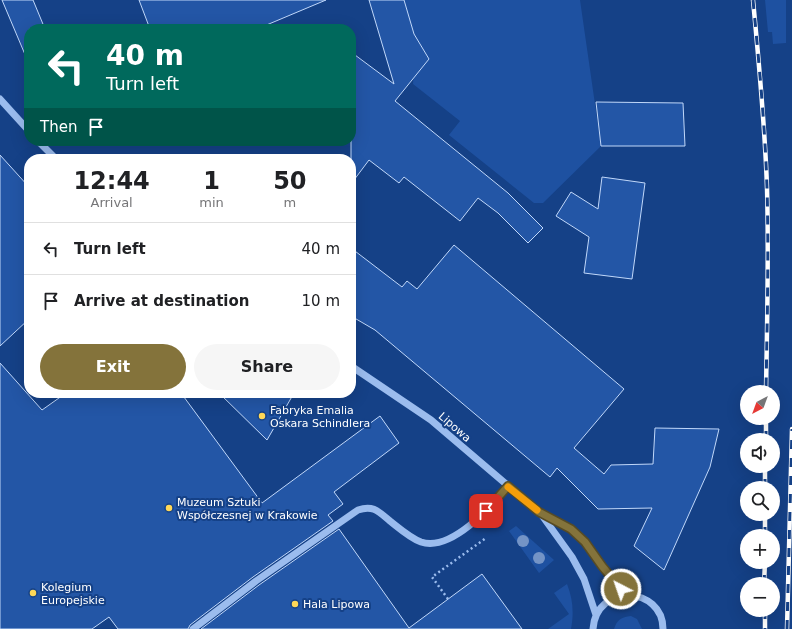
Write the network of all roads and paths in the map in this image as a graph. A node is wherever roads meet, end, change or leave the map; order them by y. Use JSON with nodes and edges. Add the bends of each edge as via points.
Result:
{"nodes":[{"id":1,"x":0,"y":99,"type":"edge"},
{"id":2,"x":24,"y":125,"type":"edge"},
{"id":3,"x":43,"y":146,"type":"edge"},
{"id":4,"x":51,"y":154,"type":"edge"},
{"id":5,"x":356,"y":369,"type":"edge"},
{"id":6,"x":508,"y":486,"type":"junction"},
{"id":7,"x":539,"y":512,"type":"junction"},
{"id":8,"x":486,"y":538,"type":"dead end"},
{"id":9,"x":627,"y":595,"type":"junction"},
{"id":10,"x":448,"y":599,"type":"dead end"},
{"id":11,"x":596,"y":615,"type":"junction"},
{"id":12,"x":193,"y":629,"type":"edge"},
{"id":13,"x":593,"y":629,"type":"edge"},
{"id":14,"x":663,"y":629,"type":"edge"}],
"edges":[{"from":1,"to":2,"type":"street"},
{"from":3,"to":4,"type":"street"},
{"from":5,"to":6,"type":"street","name":"Lipowa","via":[[431,420]]},
{"from":6,"to":7,"type":"street","name":"Lipowa"},
{"from":6,"to":12,"type":"street","via":[[475,520],[453,537],[438,543],[421,542],[376,510],[367,507],[358,510],[256,581]]},
{"from":7,"to":9,"type":"street","name":"Lipowa","via":[[571,529],[585,542]]},
{"from":7,"to":11,"type":"street","name":"Lipowa","via":[[572,557],[584,579]]},
{"from":8,"to":10,"type":"path","via":[[432,577]]},
{"from":9,"to":11,"type":"street","via":[[609,600]]},
{"from":9,"to":14,"type":"street","via":[[637,596],[655,607]]},
{"from":11,"to":13,"type":"street"}]}
